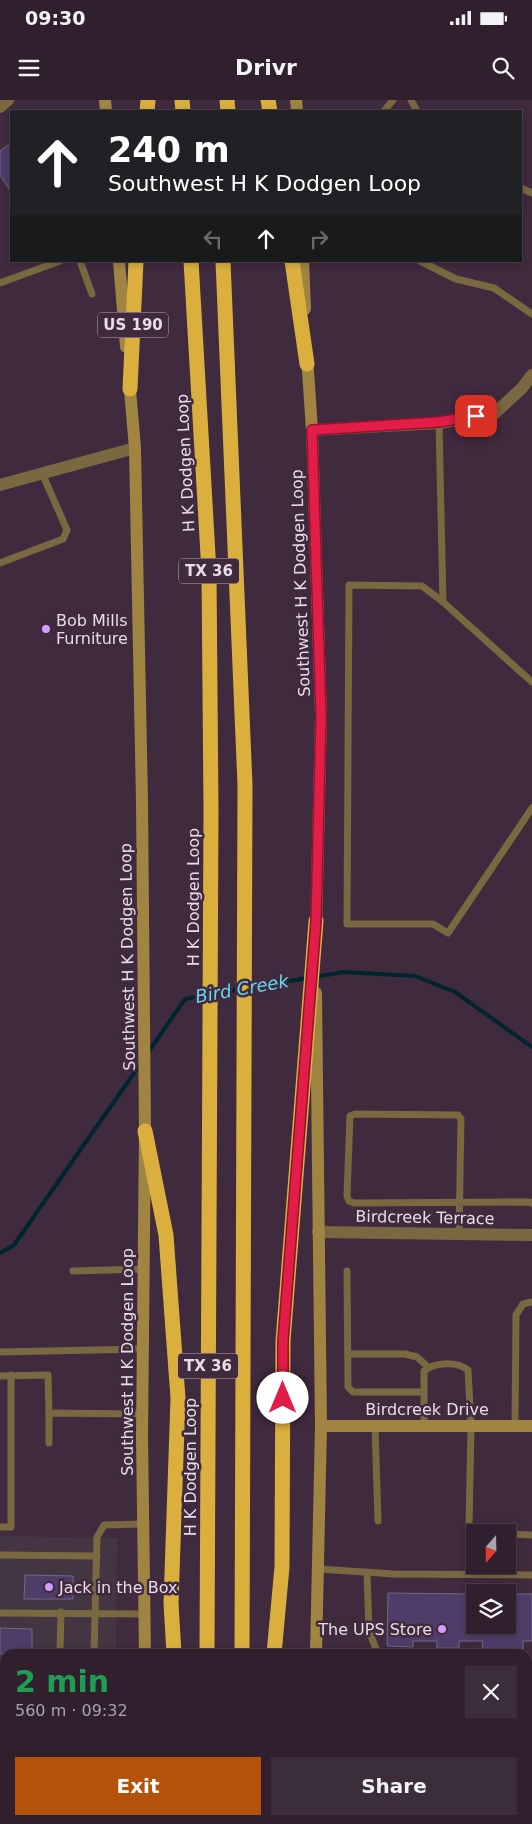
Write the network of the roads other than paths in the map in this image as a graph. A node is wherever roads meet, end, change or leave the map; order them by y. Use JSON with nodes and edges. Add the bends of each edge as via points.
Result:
{"nodes":[{"id":1,"x":8,"y":100,"type":"edge"},
{"id":2,"x":0,"y":107,"type":"edge"},
{"id":3,"x":57,"y":262,"type":"edge"},
{"id":4,"x":80,"y":262,"type":"edge"},
{"id":5,"x":119,"y":262,"type":"edge"},
{"id":6,"x":136,"y":262,"type":"edge"},
{"id":7,"x":191,"y":262,"type":"edge"},
{"id":8,"x":223,"y":262,"type":"edge"},
{"id":9,"x":292,"y":262,"type":"edge"},
{"id":10,"x":303,"y":262,"type":"edge"},
{"id":11,"x":422,"y":262,"type":"edge"},
{"id":12,"x":0,"y":283,"type":"edge"},
{"id":13,"x":92,"y":294,"type":"dead end"},
{"id":14,"x":532,"y":314,"type":"edge"},
{"id":15,"x":307,"y":364,"type":"junction"},
{"id":16,"x":532,"y":375,"type":"edge"},
{"id":17,"x":130,"y":389,"type":"junction"},
{"id":18,"x":439,"y":422,"type":"junction"},
{"id":19,"x":312,"y":430,"type":"junction"},
{"id":20,"x":135,"y":448,"type":"junction"},
{"id":21,"x":42,"y":473,"type":"junction"},
{"id":22,"x":0,"y":485,"type":"edge"},
{"id":23,"x":0,"y":563,"type":"edge"},
{"id":24,"x":443,"y":602,"type":"junction"},
{"id":25,"x":532,"y":682,"type":"edge"},
{"id":26,"x":532,"y":808,"type":"edge"},
{"id":27,"x":316,"y":921,"type":"joint"},
{"id":28,"x":311,"y":1065,"type":"junction"},
{"id":29,"x":145,"y":1131,"type":"junction"},
{"id":30,"x":459,"y":1202,"type":"junction"},
{"id":31,"x":532,"y":1203,"type":"edge"},
{"id":32,"x":318,"y":1232,"type":"junction"},
{"id":33,"x":459,"y":1234,"type":"junction"},
{"id":34,"x":532,"y":1235,"type":"edge"},
{"id":35,"x":144,"y":1269,"type":"junction"},
{"id":36,"x":73,"y":1271,"type":"dead end"},
{"id":37,"x":347,"y":1271,"type":"dead end"},
{"id":38,"x":532,"y":1302,"type":"edge"},
{"id":39,"x":143,"y":1349,"type":"junction"},
{"id":40,"x":0,"y":1352,"type":"edge"},
{"id":41,"x":348,"y":1354,"type":"junction"},
{"id":42,"x":428,"y":1367,"type":"junction"},
{"id":43,"x":11,"y":1375,"type":"junction"},
{"id":44,"x":0,"y":1376,"type":"edge"},
{"id":45,"x":424,"y":1392,"type":"junction"},
{"id":46,"x":49,"y":1413,"type":"junction"},
{"id":47,"x":142,"y":1414,"type":"junction"},
{"id":48,"x":321,"y":1426,"type":"junction"},
{"id":49,"x":375,"y":1426,"type":"junction"},
{"id":50,"x":424,"y":1426,"type":"junction"},
{"id":51,"x":471,"y":1426,"type":"junction"},
{"id":52,"x":516,"y":1426,"type":"junction"},
{"id":53,"x":532,"y":1426,"type":"edge"},
{"id":54,"x":49,"y":1443,"type":"dead end"},
{"id":55,"x":378,"y":1521,"type":"dead end"},
{"id":56,"x":143,"y":1524,"type":"junction"},
{"id":57,"x":469,"y":1524,"type":"edge"},
{"id":58,"x":0,"y":1527,"type":"edge"},
{"id":59,"x":516,"y":1534,"type":"edge"},
{"id":60,"x":532,"y":1535,"type":"edge"},
{"id":61,"x":0,"y":1555,"type":"edge"},
{"id":62,"x":96,"y":1556,"type":"junction"},
{"id":63,"x":318,"y":1569,"type":"junction"},
{"id":64,"x":368,"y":1573,"type":"junction"},
{"id":65,"x":532,"y":1575,"type":"edge"},
{"id":66,"x":0,"y":1612,"type":"edge"},
{"id":67,"x":61,"y":1612,"type":"junction"},
{"id":68,"x":95,"y":1612,"type":"junction"},
{"id":69,"x":144,"y":1614,"type":"junction"},
{"id":70,"x":60,"y":1649,"type":"edge"},
{"id":71,"x":94,"y":1649,"type":"edge"},
{"id":72,"x":145,"y":1649,"type":"edge"},
{"id":73,"x":174,"y":1649,"type":"edge"},
{"id":74,"x":207,"y":1649,"type":"edge"},
{"id":75,"x":242,"y":1649,"type":"edge"},
{"id":76,"x":274,"y":1649,"type":"edge"},
{"id":77,"x":316,"y":1649,"type":"edge"},
{"id":78,"x":376,"y":1649,"type":"edge"}],
"edges":[{"from":1,"to":2,"type":"street"},
{"from":3,"to":12,"type":"lane"},
{"from":4,"to":13,"type":"lane"},
{"from":5,"to":17,"type":"main road","name":"Southwest H K Dodgen Loop"},
{"from":6,"to":17,"type":"highway","number":"US 190"},
{"from":7,"to":74,"type":"highway","name":"H K Dodgen Loop","number":"TX 36","via":[[209,572],[211,881]]},
{"from":8,"to":75,"type":"highway","number":"TX 36","via":[[244,785]]},
{"from":9,"to":15,"type":"highway"},
{"from":10,"to":15,"type":"main road","name":"Southwest H K Dodgen Loop"},
{"from":11,"to":14,"type":"lane","via":[[456,279],[494,288]]},
{"from":15,"to":19,"type":"main road","name":"Southwest H K Dodgen Loop"},
{"from":16,"to":18,"type":"street","via":[[495,413]]},
{"from":17,"to":20,"type":"main road","name":"Southwest H K Dodgen Loop","number":"US 190"},
{"from":18,"to":19,"type":"street"},
{"from":18,"to":24,"type":"lane"},
{"from":19,"to":27,"type":"main road","name":"Southwest H K Dodgen Loop","via":[[321,716]]},
{"from":20,"to":21,"type":"street"},
{"from":20,"to":29,"type":"main road","name":"Southwest H K Dodgen Loop","number":"US 190"},
{"from":21,"to":22,"type":"street"},
{"from":21,"to":23,"type":"lane","via":[[67,530],[63,539]]},
{"from":24,"to":25,"type":"lane"},
{"from":24,"to":26,"type":"lane","via":[[422,586],[349,585],[347,924],[433,924],[448,933]]},
{"from":27,"to":28,"type":"highway"},
{"from":28,"to":32,"type":"main road"},
{"from":28,"to":76,"type":"highway","via":[[283,1341],[282,1566]]},
{"from":29,"to":35,"type":"main road","name":"Southwest H K Dodgen Loop","number":"US 190"},
{"from":29,"to":73,"type":"highway","via":[[166,1236],[178,1398],[171,1603]]},
{"from":30,"to":30,"type":"lane","via":[[350,1201],[347,1196],[350,1116],[458,1115]]},
{"from":30,"to":31,"type":"lane"},
{"from":30,"to":33,"type":"lane"},
{"from":32,"to":33,"type":"street","name":"Birdcreek Terrace"},
{"from":32,"to":48,"type":"main road"},
{"from":33,"to":34,"type":"street","name":"Birdcreek Terrace"},
{"from":35,"to":36,"type":"lane"},
{"from":35,"to":39,"type":"main road","name":"Southwest H K Dodgen Loop","number":"US 190"},
{"from":37,"to":41,"type":"lane"},
{"from":38,"to":52,"type":"lane","via":[[523,1304],[516,1315]]},
{"from":39,"to":40,"type":"lane"},
{"from":39,"to":47,"type":"main road","name":"Southwest H K Dodgen Loop","number":"US 190"},
{"from":41,"to":42,"type":"lane","via":[[405,1354],[417,1357]]},
{"from":41,"to":45,"type":"lane","via":[[348,1387],[353,1392]]},
{"from":42,"to":45,"type":"lane","via":[[424,1371]]},
{"from":42,"to":51,"type":"lane","via":[[462,1365],[468,1370]]},
{"from":43,"to":44,"type":"lane"},
{"from":43,"to":46,"type":"lane","via":[[48,1375]]},
{"from":43,"to":58,"type":"lane","via":[[11,1527]]},
{"from":45,"to":50,"type":"lane"},
{"from":46,"to":47,"type":"lane"},
{"from":46,"to":54,"type":"lane"},
{"from":47,"to":56,"type":"main road","name":"Southwest H K Dodgen Loop","number":"US 190"},
{"from":48,"to":49,"type":"main road","name":"Birdcreek Drive"},
{"from":48,"to":63,"type":"main road"},
{"from":49,"to":50,"type":"main road","name":"Birdcreek Drive"},
{"from":49,"to":55,"type":"lane"},
{"from":50,"to":51,"type":"main road","name":"Birdcreek Drive"},
{"from":51,"to":52,"type":"main road","name":"Birdcreek Drive"},
{"from":51,"to":57,"type":"lane"},
{"from":52,"to":53,"type":"main road","name":"Birdcreek Drive"},
{"from":56,"to":62,"type":"lane","via":[[104,1525],[97,1536]]},
{"from":56,"to":69,"type":"main road","name":"Southwest H K Dodgen Loop","number":"US 190"},
{"from":59,"to":60,"type":"lane"},
{"from":61,"to":62,"type":"lane"},
{"from":62,"to":68,"type":"lane"},
{"from":63,"to":64,"type":"lane"},
{"from":63,"to":77,"type":"main road"},
{"from":64,"to":65,"type":"lane"},
{"from":64,"to":78,"type":"lane","via":[[368,1631]]},
{"from":66,"to":67,"type":"lane"},
{"from":67,"to":68,"type":"lane"},
{"from":67,"to":70,"type":"lane"},
{"from":68,"to":69,"type":"lane"},
{"from":68,"to":71,"type":"lane"},
{"from":69,"to":72,"type":"main road","name":"Southwest H K Dodgen Loop","number":"US 190"}]}
